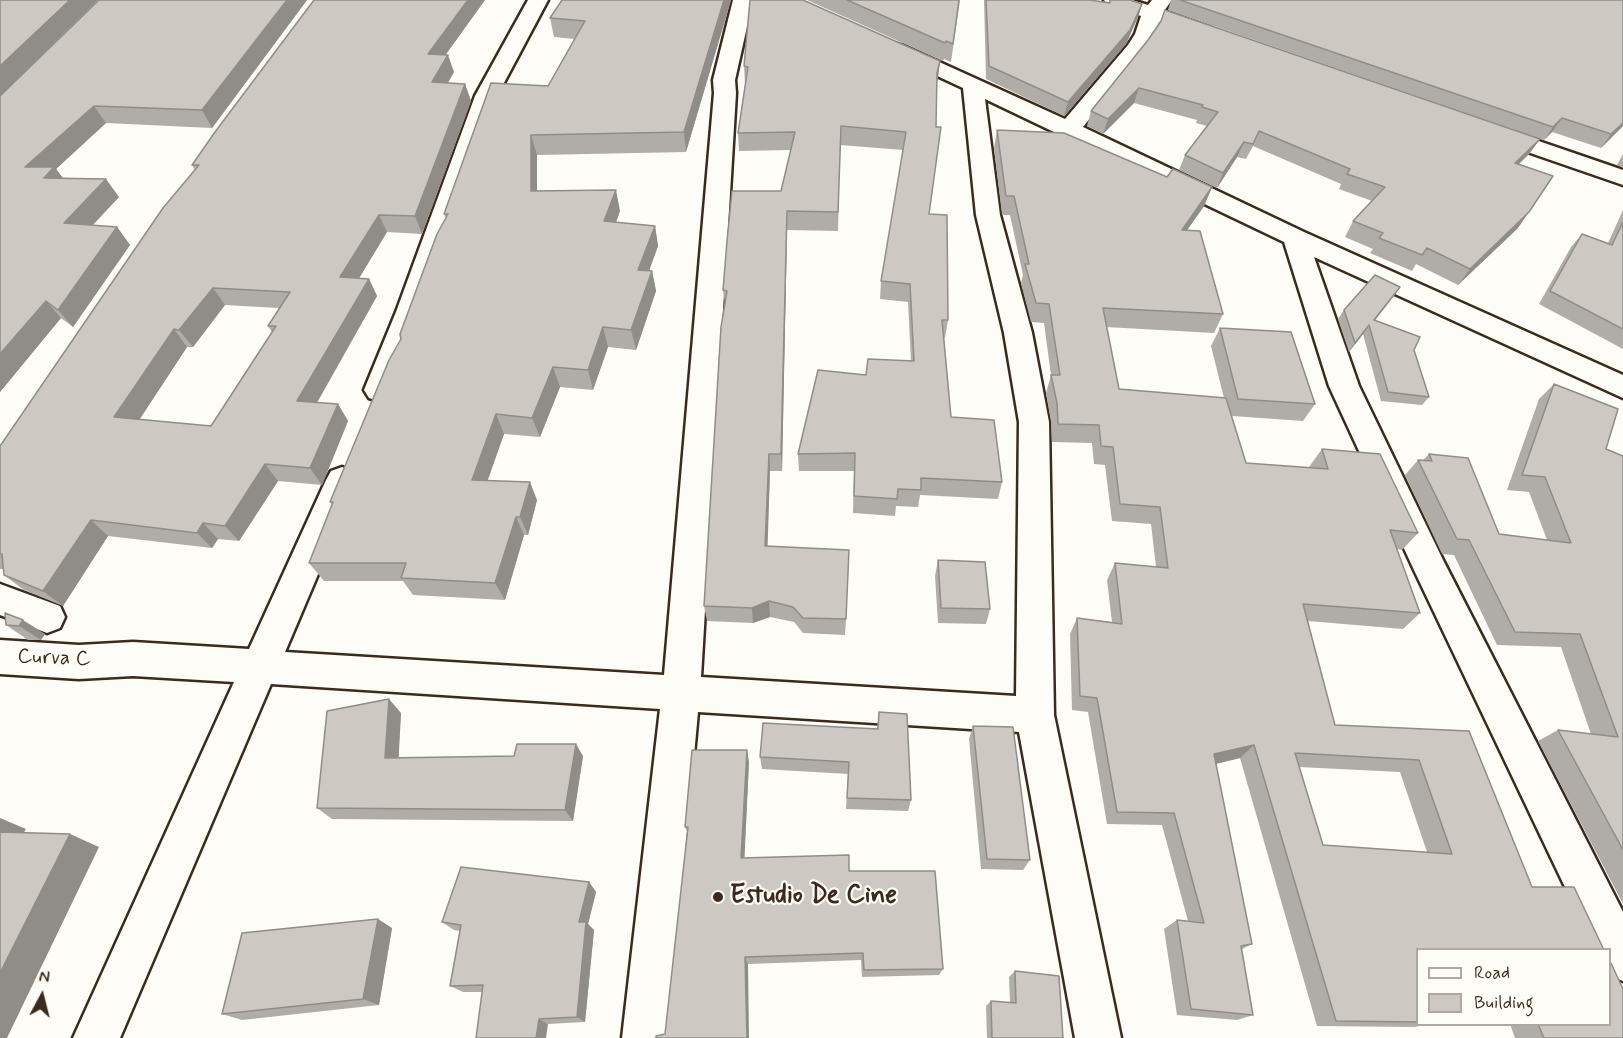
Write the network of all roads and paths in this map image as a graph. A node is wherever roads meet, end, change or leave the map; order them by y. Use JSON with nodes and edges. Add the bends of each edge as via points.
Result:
{"nodes":[{"id":1,"x":538,"y":0,"type":"edge"},
{"id":2,"x":744,"y":0,"type":"edge"},
{"id":3,"x":1114,"y":0,"type":"edge"},
{"id":4,"x":1157,"y":7,"type":"edge"},
{"id":5,"x":1219,"y":37,"type":"edge"},
{"id":6,"x":880,"y":42,"type":"edge"},
{"id":7,"x":973,"y":85,"type":"junction"},
{"id":8,"x":1477,"y":127,"type":"edge"},
{"id":9,"x":1069,"y":129,"type":"junction"},
{"id":10,"x":1623,"y":178,"type":"edge"},
{"id":11,"x":1295,"y":238,"type":"junction"},
{"id":12,"x":1623,"y":387,"type":"edge"},
{"id":13,"x":370,"y":411,"type":"edge"},
{"id":14,"x":353,"y":455,"type":"edge"},
{"id":15,"x":0,"y":599,"type":"edge"},
{"id":16,"x":47,"y":617,"type":"dead end"},
{"id":17,"x":0,"y":657,"type":"edge"},
{"id":18,"x":261,"y":667,"type":"junction"},
{"id":19,"x":681,"y":694,"type":"junction"},
{"id":20,"x":1035,"y":715,"type":"junction"},
{"id":21,"x":1623,"y":959,"type":"edge"},
{"id":22,"x":96,"y":1038,"type":"edge"},
{"id":23,"x":645,"y":1038,"type":"edge"},
{"id":24,"x":1098,"y":1038,"type":"edge"}],
"edges":[{"from":1,"to":13,"type":"street","via":[[486,96],[408,318]]},
{"from":2,"to":19,"type":"street","via":[[724,80]]},
{"from":3,"to":4,"type":"street"},
{"from":4,"to":5,"type":"street"},
{"from":4,"to":9,"type":"street","via":[[1135,49]]},
{"from":6,"to":7,"type":"street"},
{"from":7,"to":9,"type":"street"},
{"from":7,"to":20,"type":"street","via":[[988,215],[1018,333],[1034,422]]},
{"from":8,"to":10,"type":"street"},
{"from":9,"to":11,"type":"street"},
{"from":11,"to":12,"type":"street"},
{"from":11,"to":21,"type":"street","via":[[1344,386]]},
{"from":14,"to":18,"type":"street"},
{"from":15,"to":16,"type":"street"},
{"from":17,"to":18,"type":"street","name":"Curva C","via":[[133,659]]},
{"from":18,"to":19,"type":"street","name":"Curva C"},
{"from":18,"to":22,"type":"street"},
{"from":19,"to":20,"type":"street","name":"Curva C"},
{"from":19,"to":23,"type":"street"},
{"from":20,"to":24,"type":"street"}]}
